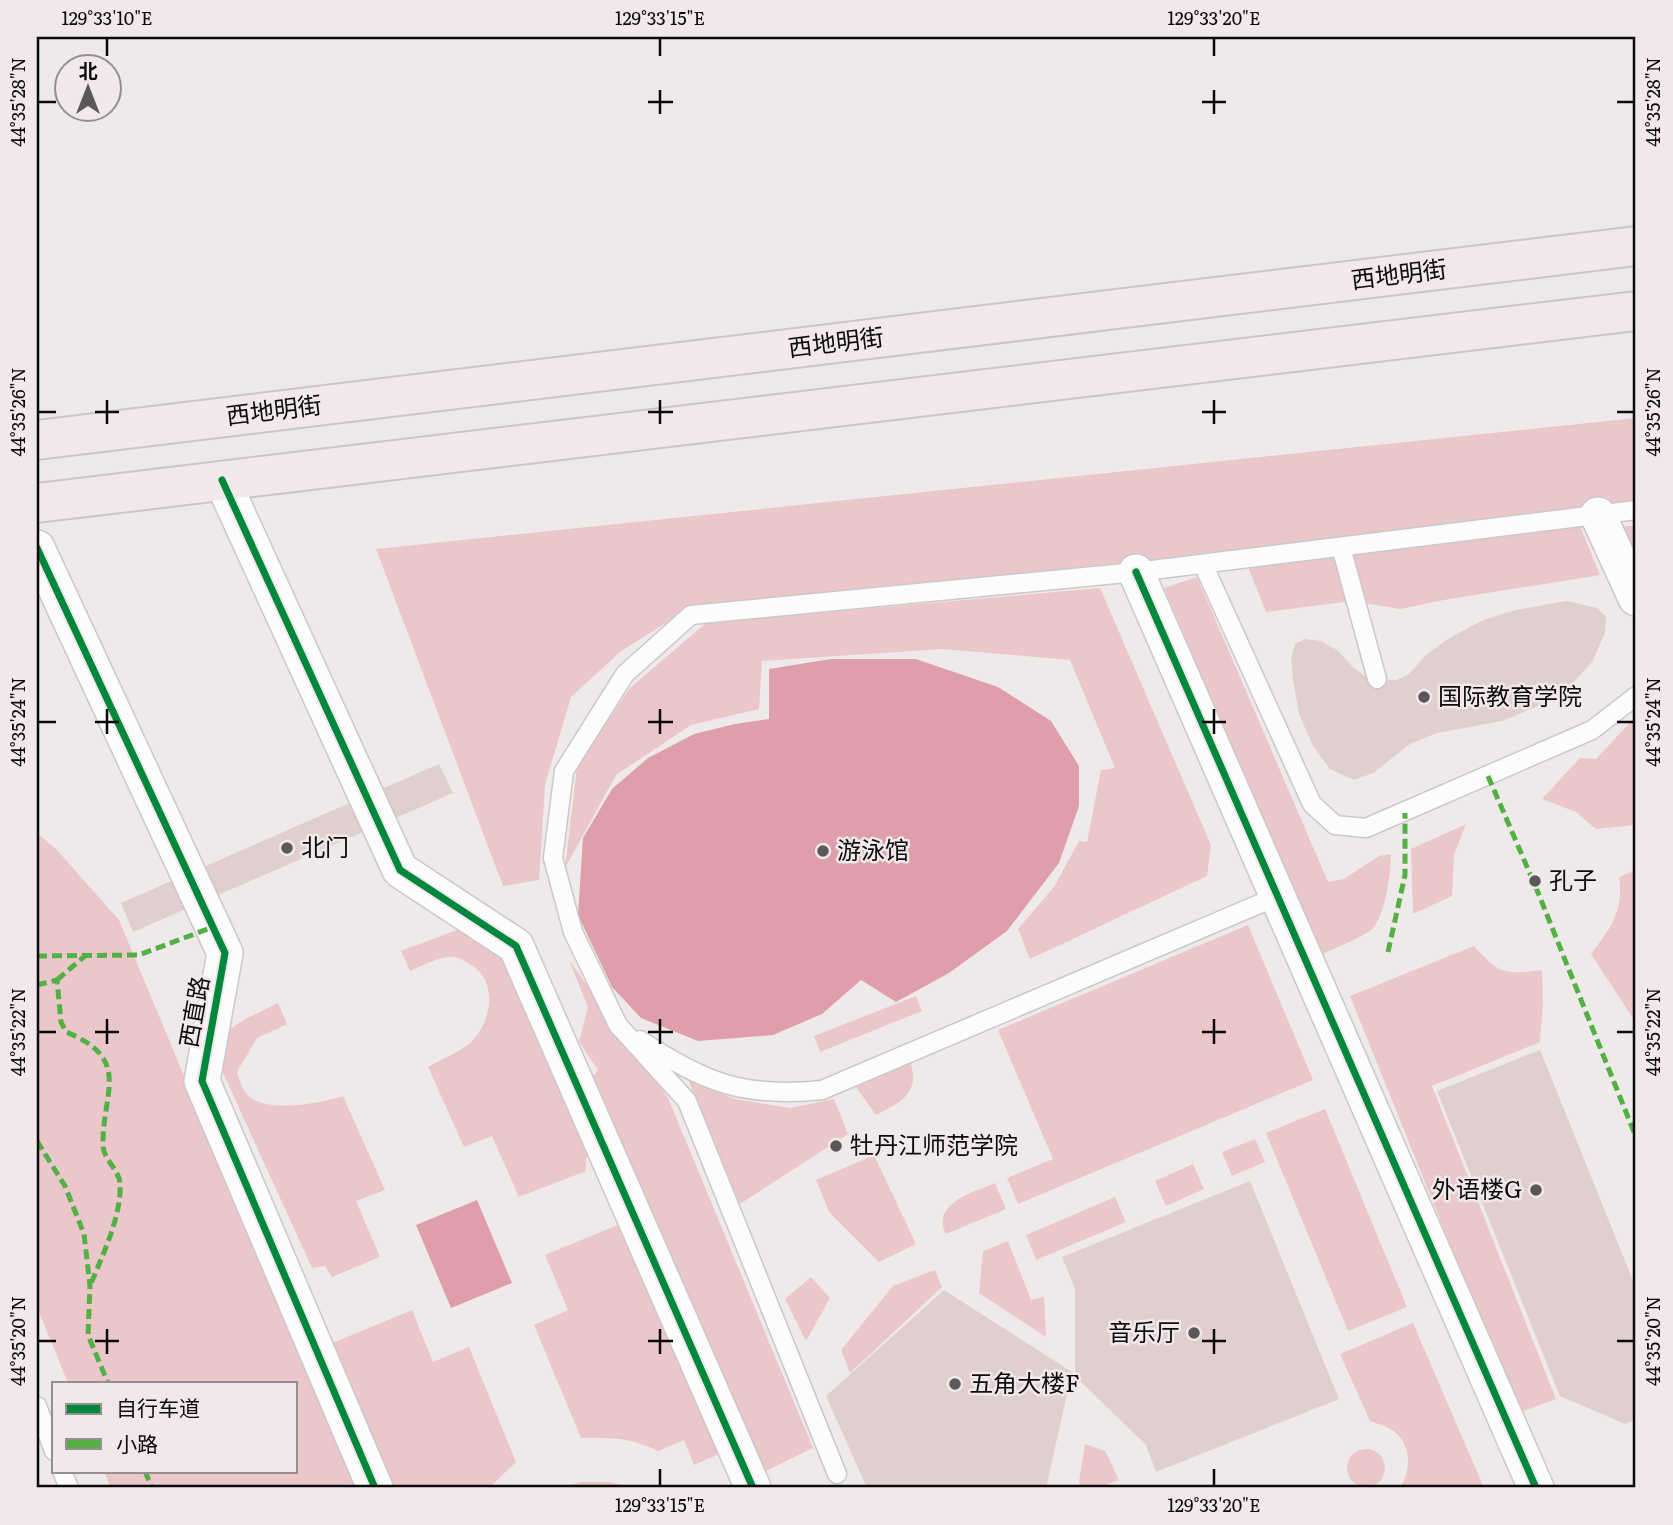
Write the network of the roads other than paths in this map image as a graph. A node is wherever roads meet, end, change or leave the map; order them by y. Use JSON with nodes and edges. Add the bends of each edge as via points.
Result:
{"nodes":[{"id":1,"x":1636,"y":246,"type":"edge"},
{"id":2,"x":1636,"y":311,"type":"edge"},
{"id":3,"x":37,"y":440,"type":"edge"},
{"id":4,"x":222,"y":480,"type":"junction"},
{"id":5,"x":37,"y":503,"type":"edge"},
{"id":6,"x":1636,"y":510,"type":"edge"},
{"id":7,"x":1598,"y":515,"type":"junction"},
{"id":8,"x":1341,"y":547,"type":"junction"},
{"id":9,"x":37,"y":548,"type":"edge"},
{"id":10,"x":1203,"y":564,"type":"junction"},
{"id":11,"x":1136,"y":572,"type":"junction"},
{"id":12,"x":1636,"y":598,"type":"edge"},
{"id":13,"x":1377,"y":679,"type":"dead end"},
{"id":14,"x":1636,"y":696,"type":"edge"},
{"id":15,"x":1278,"y":896,"type":"junction"},
{"id":16,"x":618,"y":1025,"type":"junction"},
{"id":17,"x":37,"y":1406,"type":"edge"},
{"id":18,"x":52,"y":1446,"type":"edge"},
{"id":19,"x":837,"y":1474,"type":"dead end"},
{"id":20,"x":375,"y":1488,"type":"edge"},
{"id":21,"x":753,"y":1488,"type":"edge"},
{"id":22,"x":1536,"y":1488,"type":"edge"}],
"edges":[{"from":1,"to":3,"type":"highway","name":"西地明街"},
{"from":2,"to":4,"type":"highway"},
{"from":4,"to":5,"type":"highway"},
{"from":4,"to":21,"type":"street","via":[[400,870],[516,946]]},
{"from":6,"to":7,"type":"lane"},
{"from":7,"to":8,"type":"lane"},
{"from":7,"to":12,"type":"street"},
{"from":8,"to":10,"type":"lane"},
{"from":8,"to":13,"type":"lane"},
{"from":9,"to":20,"type":"street","name":"西直路","via":[[225,953],[202,1081]]},
{"from":10,"to":11,"type":"lane"},
{"from":10,"to":14,"type":"lane","via":[[1312,804],[1335,825],[1366,828],[1405,813],[1592,730]]},
{"from":11,"to":15,"type":"street"},
{"from":11,"to":16,"type":"lane","via":[[691,615],[625,674],[564,771],[553,858],[573,933]]},
{"from":15,"to":16,"type":"lane","via":[[822,1090],[787,1094],[740,1090],[694,1073]]},
{"from":15,"to":22,"type":"street"},
{"from":16,"to":19,"type":"lane","via":[[687,1101]]},
{"from":17,"to":18,"type":"lane"}]}
